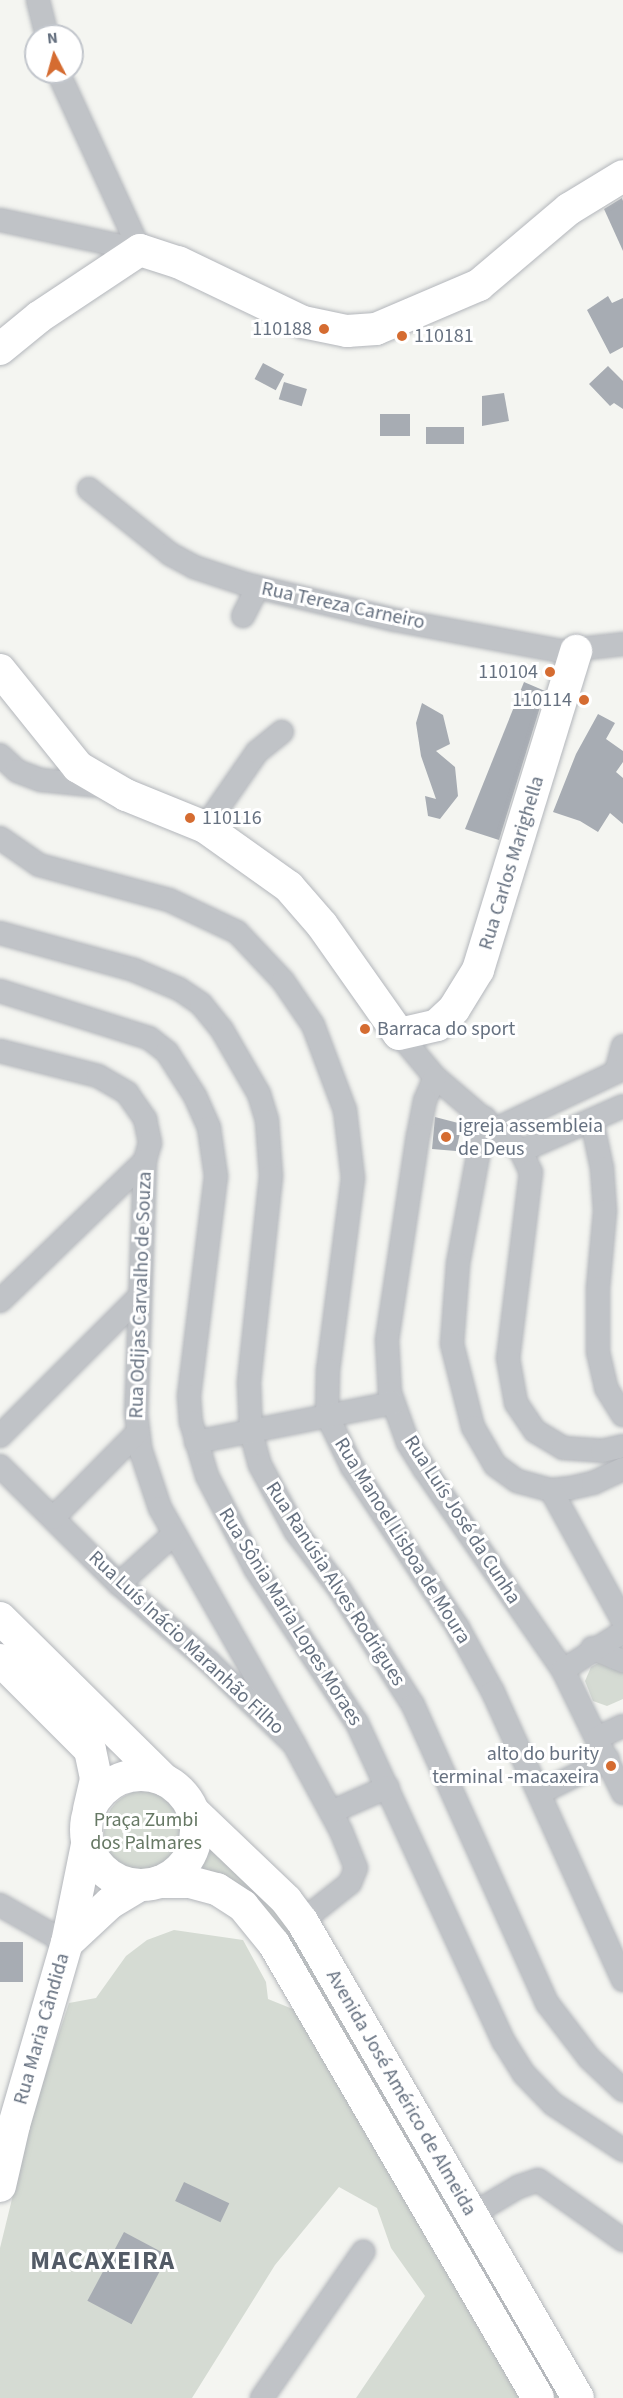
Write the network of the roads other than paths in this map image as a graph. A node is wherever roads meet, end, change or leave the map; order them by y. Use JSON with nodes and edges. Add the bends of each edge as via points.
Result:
{"nodes":[{"id":1,"x":38,"y":0,"type":"edge"},
{"id":2,"x":44,"y":24,"type":"edge"},
{"id":3,"x":64,"y":84,"type":"edge"},
{"id":4,"x":623,"y":176,"type":"edge"},
{"id":5,"x":0,"y":220,"type":"edge"},
{"id":6,"x":140,"y":250,"type":"junction"},
{"id":7,"x":0,"y":349,"type":"edge"},
{"id":8,"x":89,"y":489,"type":"dead end"},
{"id":9,"x":257,"y":588,"type":"junction"},
{"id":10,"x":243,"y":616,"type":"dead end"},
{"id":11,"x":623,"y":644,"type":"edge"},
{"id":12,"x":576,"y":651,"type":"junction"},
{"id":13,"x":0,"y":670,"type":"edge"},
{"id":14,"x":282,"y":732,"type":"dead end"},
{"id":15,"x":0,"y":755,"type":"edge"},
{"id":16,"x":111,"y":787,"type":"junction"},
{"id":17,"x":205,"y":827,"type":"junction"},
{"id":18,"x":0,"y":837,"type":"edge"},
{"id":19,"x":0,"y":933,"type":"edge"},
{"id":20,"x":0,"y":991,"type":"edge"},
{"id":21,"x":407,"y":1044,"type":"junction"},
{"id":22,"x":623,"y":1046,"type":"edge"},
{"id":23,"x":0,"y":1051,"type":"edge"},
{"id":24,"x":620,"y":1070,"type":"edge"},
{"id":25,"x":435,"y":1077,"type":"junction"},
{"id":26,"x":623,"y":1106,"type":"edge"},
{"id":27,"x":592,"y":1121,"type":"junction"},
{"id":28,"x":490,"y":1123,"type":"junction"},
{"id":29,"x":521,"y":1151,"type":"junction"},
{"id":30,"x":145,"y":1161,"type":"junction"},
{"id":31,"x":139,"y":1297,"type":"junction"},
{"id":32,"x":0,"y":1301,"type":"edge"},
{"id":33,"x":393,"y":1403,"type":"junction"},
{"id":34,"x":327,"y":1415,"type":"junction"},
{"id":35,"x":623,"y":1415,"type":"edge"},
{"id":36,"x":251,"y":1432,"type":"junction"},
{"id":37,"x":137,"y":1433,"type":"junction"},
{"id":38,"x":0,"y":1436,"type":"edge"},
{"id":39,"x":196,"y":1442,"type":"junction"},
{"id":40,"x":623,"y":1446,"type":"edge"},
{"id":41,"x":0,"y":1466,"type":"edge"},
{"id":42,"x":623,"y":1468,"type":"edge"},
{"id":43,"x":551,"y":1490,"type":"junction"},
{"id":44,"x":53,"y":1518,"type":"junction"},
{"id":45,"x":174,"y":1534,"type":"junction"},
{"id":46,"x":119,"y":1584,"type":"junction"},
{"id":47,"x":0,"y":1618,"type":"edge"},
{"id":48,"x":623,"y":1621,"type":"edge"},
{"id":49,"x":623,"y":1632,"type":"edge"},
{"id":50,"x":232,"y":1637,"type":"junction"},
{"id":51,"x":592,"y":1648,"type":"junction"},
{"id":52,"x":0,"y":1660,"type":"edge"},
{"id":53,"x":623,"y":1661,"type":"edge"},
{"id":54,"x":209,"y":1662,"type":"junction"},
{"id":55,"x":564,"y":1670,"type":"junction"},
{"id":56,"x":616,"y":1728,"type":"edge"},
{"id":57,"x":294,"y":1744,"type":"junction"},
{"id":58,"x":608,"y":1759,"type":"junction"},
{"id":59,"x":164,"y":1780,"type":"junction"},
{"id":60,"x":388,"y":1787,"type":"junction"},
{"id":61,"x":540,"y":1792,"type":"junction"},
{"id":62,"x":623,"y":1793,"type":"edge"},
{"id":63,"x":89,"y":1810,"type":"junction"},
{"id":64,"x":193,"y":1811,"type":"junction"},
{"id":65,"x":331,"y":1812,"type":"junction"},
{"id":66,"x":87,"y":1845,"type":"junction"},
{"id":67,"x":149,"y":1883,"type":"junction"},
{"id":68,"x":0,"y":1905,"type":"edge"},
{"id":69,"x":302,"y":1921,"type":"junction"},
{"id":70,"x":67,"y":1943,"type":"junction"},
{"id":71,"x":623,"y":1980,"type":"edge"},
{"id":72,"x":623,"y":2090,"type":"edge"},
{"id":73,"x":7,"y":2125,"type":"edge"},
{"id":74,"x":623,"y":2150,"type":"edge"},
{"id":75,"x":0,"y":2186,"type":"edge"},
{"id":76,"x":471,"y":2215,"type":"junction"},
{"id":77,"x":623,"y":2240,"type":"edge"},
{"id":78,"x":363,"y":2252,"type":"dead end"},
{"id":79,"x":262,"y":2398,"type":"edge"},
{"id":80,"x":538,"y":2398,"type":"edge"},
{"id":81,"x":578,"y":2398,"type":"edge"}],
"edges":[{"from":1,"to":2,"type":"street"},
{"from":3,"to":6,"type":"street"},
{"from":4,"to":6,"type":"street","via":[[569,209],[479,285],[376,329],[347,332],[303,322],[187,266]]},
{"from":5,"to":6,"type":"street"},
{"from":6,"to":7,"type":"street","via":[[39,317]]},
{"from":8,"to":9,"type":"street","name":"Rua Tereza Carneiro","via":[[170,554],[194,567]]},
{"from":9,"to":10,"type":"street"},
{"from":9,"to":12,"type":"street","name":"Rua Tereza Carneiro","via":[[395,620]]},
{"from":11,"to":12,"type":"street","name":"Rua Tereza Carneiro"},
{"from":12,"to":21,"type":"street","name":"Rua Carlos Marighella","via":[[478,970],[454,1009]]},
{"from":13,"to":16,"type":"street","via":[[70,760]]},
{"from":14,"to":17,"type":"street","via":[[257,752]]},
{"from":15,"to":16,"type":"street","via":[[17,771],[41,780]]},
{"from":16,"to":17,"type":"street"},
{"from":17,"to":21,"type":"street","via":[[296,894]]},
{"from":18,"to":34,"type":"street","name":"Rua Manoel Lisboa de Moura","via":[[39,865],[169,900],[237,932],[283,981],[313,1025],[345,1110],[353,1178],[328,1370]]},
{"from":19,"to":36,"type":"street","name":"Rua Ranúsia Alves Rodrigues","via":[[134,970],[179,988],[201,1004],[222,1030],[259,1094],[267,1121],[271,1194],[250,1358]]},
{"from":20,"to":39,"type":"street","name":"Rua Sônia Maria Lopes Moraes","via":[[129,1030],[156,1042],[178,1067],[205,1115],[213,1151],[215,1200],[190,1385]]},
{"from":21,"to":25,"type":"street"},
{"from":22,"to":24,"type":"street"},
{"from":23,"to":30,"type":"street","name":"Rua Odijas Carvalho de Souza","via":[[98,1076],[127,1093],[141,1110],[149,1133]]},
{"from":24,"to":28,"type":"street"},
{"from":25,"to":28,"type":"street"},
{"from":25,"to":33,"type":"street","name":"Rua Luís José da Cunha","via":[[425,1100],[418,1135],[387,1340]]},
{"from":26,"to":27,"type":"street"},
{"from":27,"to":29,"type":"street"},
{"from":27,"to":35,"type":"street","via":[[602,1168],[605,1211],[598,1288],[598,1352],[606,1388]]},
{"from":28,"to":29,"type":"street"},
{"from":28,"to":43,"type":"street","via":[[458,1263],[452,1344],[473,1427],[495,1465],[517,1481]]},
{"from":29,"to":40,"type":"street","via":[[531,1182],[508,1358],[512,1393],[535,1431],[556,1444],[602,1451]]},
{"from":30,"to":31,"type":"street","name":"Rua Odijas Carvalho de Souza"},
{"from":30,"to":32,"type":"street"},
{"from":31,"to":37,"type":"street","name":"Rua Odijas Carvalho de Souza"},
{"from":31,"to":38,"type":"street"},
{"from":33,"to":34,"type":"street"},
{"from":33,"to":55,"type":"street","name":"Rua Luís José da Cunha","via":[[408,1443],[425,1470]]},
{"from":34,"to":36,"type":"street"},
{"from":34,"to":61,"type":"street","name":"Rua Manoel Lisboa de Moura","via":[[352,1467],[458,1628]]},
{"from":36,"to":39,"type":"street"},
{"from":36,"to":72,"type":"street","name":"Rua Ranúsia Alves Rodrigues","via":[[260,1465],[278,1501],[397,1677],[433,1744],[547,2003],[589,2058]]},
{"from":37,"to":44,"type":"street"},
{"from":37,"to":45,"type":"street","name":"Rua Odijas Carvalho de Souza","via":[[152,1490]]},
{"from":39,"to":60,"type":"street","name":"Rua Sônia Maria Lopes Moraes","via":[[226,1517],[357,1723]]},
{"from":41,"to":44,"type":"street","name":"Rua Luís Inácio Maranhão Filho"},
{"from":42,"to":43,"type":"street","via":[[593,1483]]},
{"from":43,"to":48,"type":"street"},
{"from":44,"to":46,"type":"street","name":"Rua Luís Inácio Maranhão Filho"},
{"from":45,"to":46,"type":"street"},
{"from":45,"to":50,"type":"street","name":"Rua Odijas Carvalho de Souza"},
{"from":46,"to":54,"type":"street","name":"Rua Luís Inácio Maranhão Filho"},
{"from":47,"to":59,"type":"street"},
{"from":49,"to":51,"type":"street"},
{"from":50,"to":54,"type":"street"},
{"from":50,"to":57,"type":"street","name":"Rua Odijas Carvalho de Souza"},
{"from":51,"to":53,"type":"street"},
{"from":51,"to":55,"type":"street"},
{"from":52,"to":63,"type":"street","via":[[90,1750],[96,1779]]},
{"from":54,"to":57,"type":"street","name":"Rua Luís Inácio Maranhão Filho"},
{"from":55,"to":56,"type":"street","name":"Rua Luís José da Cunha"},
{"from":56,"to":58,"type":"street","name":"Rua Luís José da Cunha"},
{"from":57,"to":65,"type":"street","name":"Rua Luís Inácio Maranhão Filho"},
{"from":58,"to":61,"type":"street"},
{"from":58,"to":62,"type":"street","name":"Rua Luís José da Cunha"},
{"from":59,"to":63,"type":"street","via":[[149,1775],[119,1779],[106,1787]]},
{"from":59,"to":64,"type":"street","via":[[176,1787]]},
{"from":60,"to":65,"type":"street"},
{"from":60,"to":74,"type":"street","name":"Rua Sônia Maria Lopes Moraes","via":[[482,1998],[524,2074],[553,2104]]},
{"from":61,"to":71,"type":"street","name":"Rua Manoel Lisboa de Moura"},
{"from":63,"to":66,"type":"street"},
{"from":64,"to":67,"type":"street","via":[[191,1853],[178,1870]]},
{"from":64,"to":69,"type":"street","name":"Avenida José Américo de Almeida","via":[[286,1900]]},
{"from":65,"to":69,"type":"street","name":"Rua Luís Inácio Maranhão Filho","via":[[352,1855],[355,1873],[341,1891]]},
{"from":66,"to":67,"type":"street","via":[[107,1873]]},
{"from":66,"to":70,"type":"street","name":"Rua Maria Cândida"},
{"from":67,"to":70,"type":"street","name":"Rua Maria Cândida","via":[[110,1903]]},
{"from":67,"to":80,"type":"street","name":"Avenida José Américo de Almeida","via":[[190,1882],[217,1889],[243,1906],[274,1944]]},
{"from":68,"to":70,"type":"street"},
{"from":69,"to":76,"type":"street","name":"Avenida José Américo de Almeida"},
{"from":70,"to":73,"type":"street","name":"Rua Maria Cândida"},
{"from":73,"to":75,"type":"street","name":"Rua Maria Cândida"},
{"from":76,"to":77,"type":"street","via":[[518,2187],[538,2180]]},
{"from":76,"to":81,"type":"street","name":"Avenida José Américo de Almeida"},
{"from":78,"to":79,"type":"street"}]}
